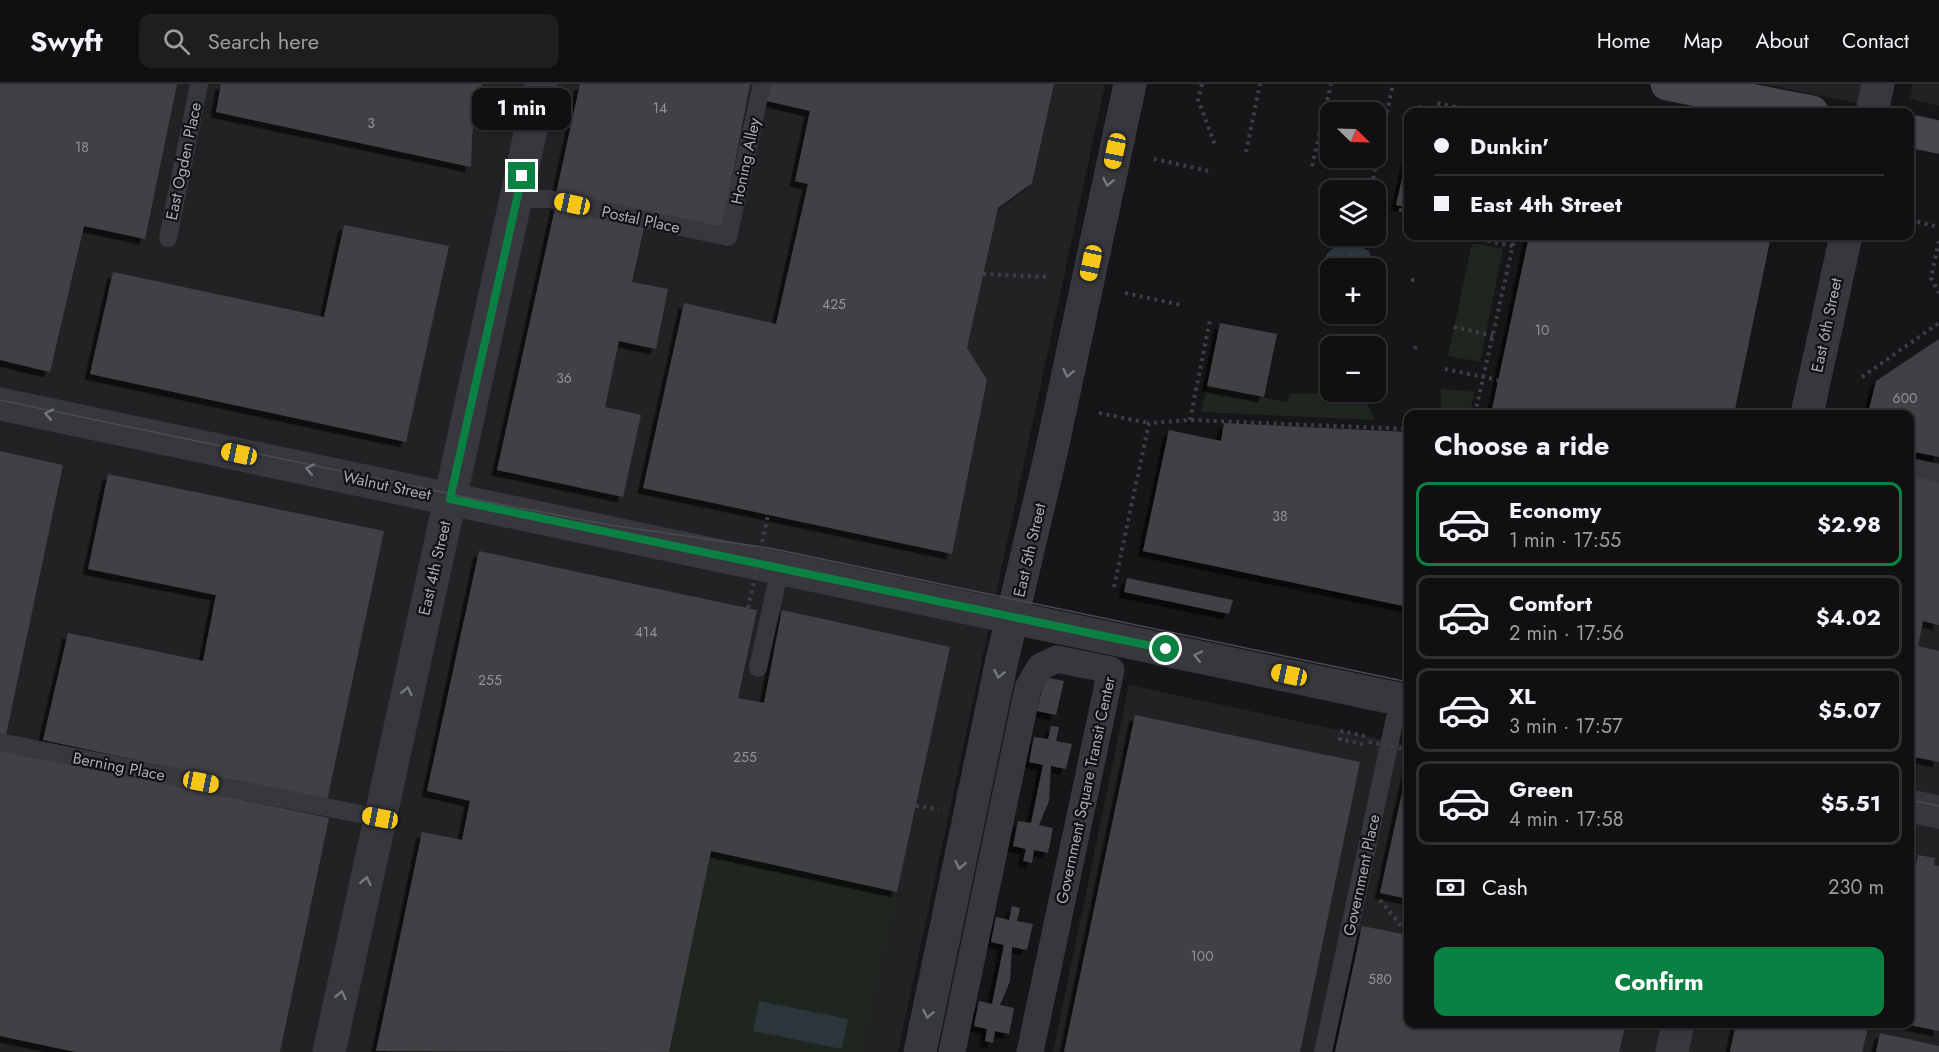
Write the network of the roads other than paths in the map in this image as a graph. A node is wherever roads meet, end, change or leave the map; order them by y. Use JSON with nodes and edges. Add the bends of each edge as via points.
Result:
{"nodes":[{"id":1,"x":199,"y":84,"type":"edge"},
{"id":2,"x":541,"y":84,"type":"edge"},
{"id":3,"x":762,"y":84,"type":"edge"},
{"id":4,"x":1130,"y":84,"type":"edge"},
{"id":5,"x":1667,"y":84,"type":"edge"},
{"id":6,"x":1878,"y":84,"type":"edge"},
{"id":7,"x":1701,"y":88,"type":"edge"},
{"id":8,"x":1794,"y":108,"type":"edge"},
{"id":9,"x":1873,"y":108,"type":"edge"},
{"id":10,"x":1914,"y":132,"type":"edge"},
{"id":11,"x":1939,"y":137,"type":"edge"},
{"id":12,"x":517,"y":200,"type":"junction"},
{"id":13,"x":728,"y":237,"type":"joint"},
{"id":14,"x":168,"y":238,"type":"dead end"},
{"id":15,"x":1845,"y":240,"type":"edge"},
{"id":16,"x":0,"y":404,"type":"edge"},
{"id":17,"x":1809,"y":410,"type":"edge"},
{"id":18,"x":1914,"y":468,"type":"edge"},
{"id":19,"x":1939,"y":473,"type":"edge"},
{"id":20,"x":450,"y":499,"type":"junction"},
{"id":21,"x":780,"y":568,"type":"junction"},
{"id":22,"x":1013,"y":617,"type":"junction"},
{"id":23,"x":1114,"y":654,"type":"junction"},
{"id":24,"x":758,"y":668,"type":"dead end"},
{"id":25,"x":1404,"y":700,"type":"edge"},
{"id":26,"x":0,"y":742,"type":"edge"},
{"id":27,"x":1914,"y":807,"type":"edge"},
{"id":28,"x":1939,"y":812,"type":"edge"},
{"id":29,"x":380,"y":818,"type":"junction"},
{"id":30,"x":1677,"y":1028,"type":"edge"},
{"id":31,"x":329,"y":1052,"type":"edge"},
{"id":32,"x":920,"y":1052,"type":"edge"},
{"id":33,"x":952,"y":1052,"type":"edge"},
{"id":34,"x":1030,"y":1052,"type":"edge"},
{"id":35,"x":1323,"y":1052,"type":"edge"},
{"id":36,"x":1672,"y":1052,"type":"edge"}],
"edges":[{"from":1,"to":14,"type":"lane","name":"East Ogden Place"},
{"from":2,"to":12,"type":"street","name":"East 4th Street"},
{"from":3,"to":13,"type":"lane","name":"Honing Alley"},
{"from":4,"to":22,"type":"street","name":"East 5th Street","one_way":true},
{"from":5,"to":7,"type":"main road"},
{"from":6,"to":9,"type":"street"},
{"from":7,"to":8,"type":"main road"},
{"from":10,"to":11,"type":"main road"},
{"from":12,"to":13,"type":"lane","name":"Postal Place","via":[[550,199]]},
{"from":12,"to":20,"type":"street","name":"East 4th Street"},
{"from":15,"to":17,"type":"street","name":"East 6th Street"},
{"from":20,"to":16,"type":"street","name":"Walnut Street","one_way":true},
{"from":18,"to":19,"type":"lane"},
{"from":20,"to":21,"type":"street","name":"Walnut Street"},
{"from":29,"to":20,"type":"street","name":"East 4th Street","one_way":true},
{"from":21,"to":22,"type":"street","name":"Walnut Street"},
{"from":21,"to":24,"type":"lane"},
{"from":22,"to":23,"type":"street","name":"Walnut Street"},
{"from":22,"to":32,"type":"street","name":"East 5th Street","one_way":true},
{"from":25,"to":23,"type":"street","name":"Walnut Street","one_way":true},
{"from":23,"to":33,"type":"street","name":"Government Square Transit Center","via":[[1057,659],[1040,667],[1028,688]]},
{"from":23,"to":34,"type":"lane"},
{"from":25,"to":35,"type":"lane","name":"Government Place","via":[[1396,749]]},
{"from":26,"to":29,"type":"lane","name":"Berning Place"},
{"from":27,"to":28,"type":"street"},
{"from":31,"to":29,"type":"street","name":"East 4th Street","one_way":true},
{"from":30,"to":36,"type":"street"}]}
